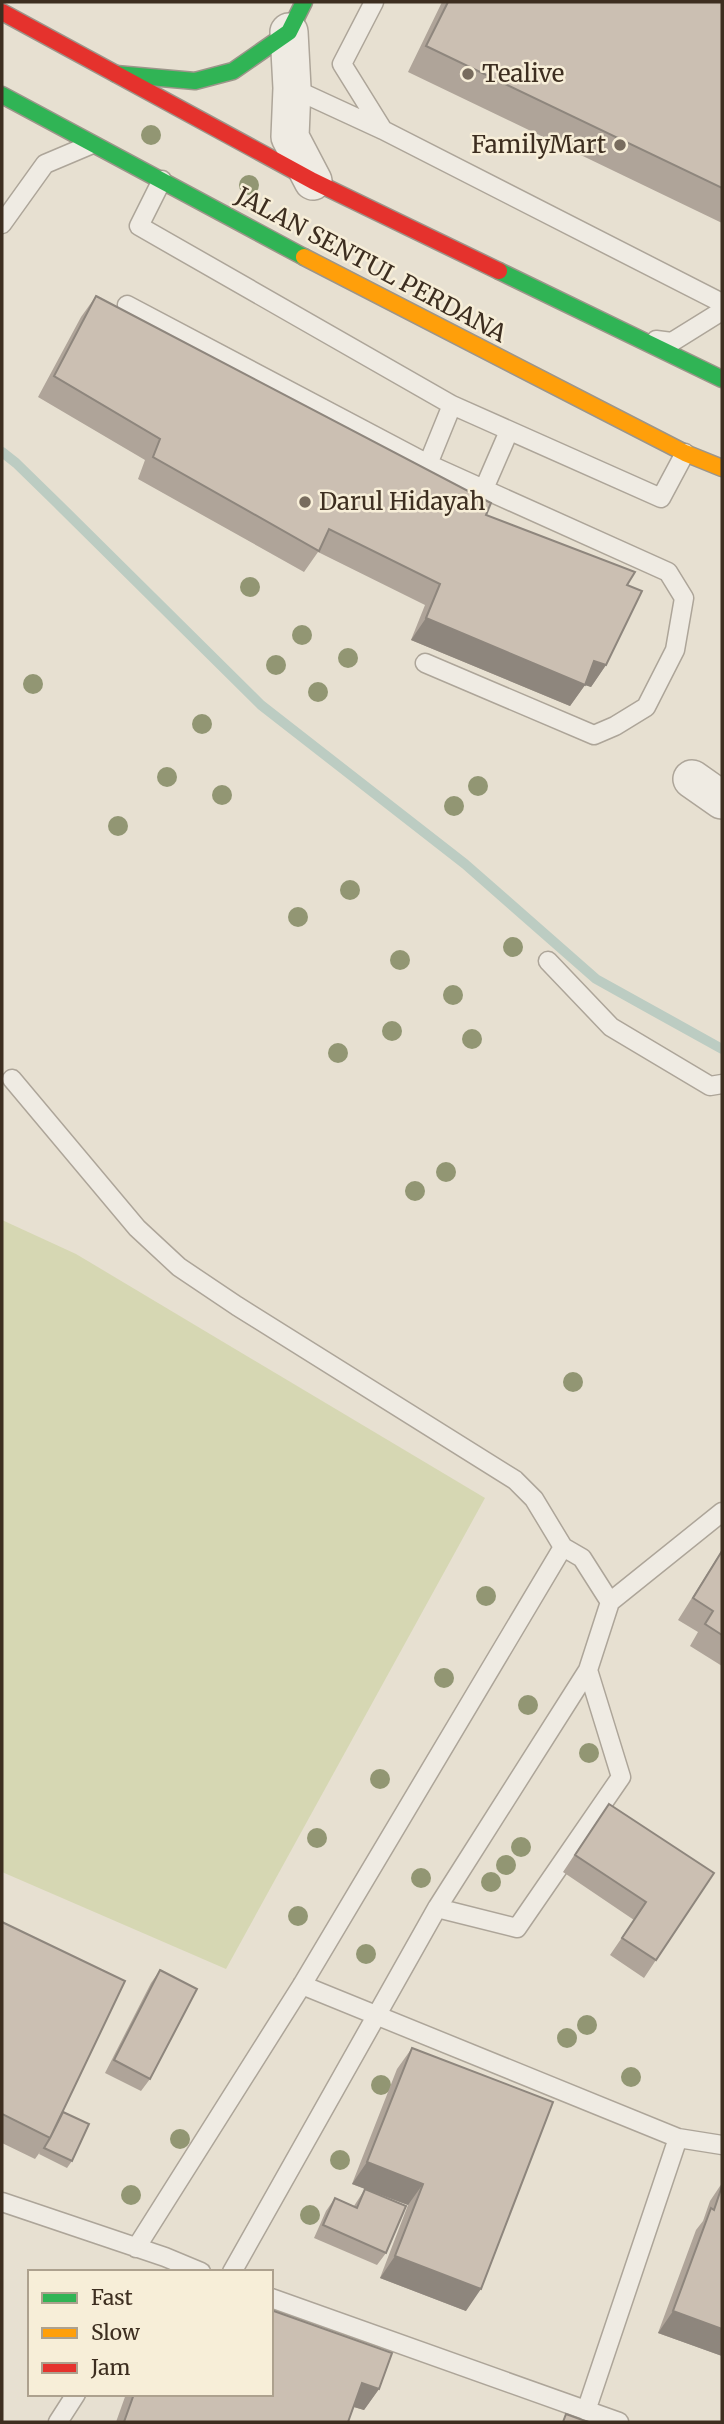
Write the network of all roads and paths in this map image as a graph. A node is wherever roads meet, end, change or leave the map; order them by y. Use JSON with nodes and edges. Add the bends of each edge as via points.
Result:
{"nodes":[{"id":1,"x":374,"y":2,"type":"edge"},
{"id":2,"x":2,"y":12,"type":"edge"},
{"id":3,"x":297,"y":17,"type":"edge"},
{"id":4,"x":116,"y":74,"type":"junction"},
{"id":5,"x":292,"y":89,"type":"junction"},
{"id":6,"x":2,"y":95,"type":"edge"},
{"id":7,"x":383,"y":130,"type":"junction"},
{"id":8,"x":94,"y":144,"type":"junction"},
{"id":9,"x":162,"y":180,"type":"junction"},
{"id":10,"x":313,"y":181,"type":"junction"},
{"id":11,"x":2,"y":224,"type":"edge"},
{"id":12,"x":722,"y":303,"type":"edge"},
{"id":13,"x":127,"y":305,"type":"dead end"},
{"id":14,"x":722,"y":312,"type":"edge"},
{"id":15,"x":635,"y":338,"type":"junction"},
{"id":16,"x":722,"y":379,"type":"edge"},
{"id":17,"x":453,"y":405,"type":"junction"},
{"id":18,"x":509,"y":432,"type":"junction"},
{"id":19,"x":685,"y":453,"type":"junction"},
{"id":20,"x":428,"y":464,"type":"junction"},
{"id":21,"x":722,"y":468,"type":"edge"},
{"id":22,"x":484,"y":491,"type":"junction"},
{"id":23,"x":425,"y":663,"type":"dead end"},
{"id":24,"x":692,"y":779,"type":"dead end"},
{"id":25,"x":722,"y":800,"type":"edge"},
{"id":26,"x":548,"y":961,"type":"dead end"},
{"id":27,"x":12,"y":1079,"type":"dead end"},
{"id":28,"x":722,"y":1084,"type":"edge"},
{"id":29,"x":722,"y":1512,"type":"edge"},
{"id":30,"x":563,"y":1547,"type":"junction"},
{"id":31,"x":610,"y":1602,"type":"junction"},
{"id":32,"x":588,"y":1670,"type":"junction"},
{"id":33,"x":438,"y":1908,"type":"junction"},
{"id":34,"x":302,"y":1985,"type":"junction"},
{"id":35,"x":376,"y":2017,"type":"junction"},
{"id":36,"x":678,"y":2138,"type":"junction"},
{"id":37,"x":720,"y":2140,"type":"edge"},
{"id":38,"x":2,"y":2202,"type":"edge"},
{"id":39,"x":136,"y":2248,"type":"junction"},
{"id":40,"x":160,"y":2264,"type":"edge"},
{"id":41,"x":191,"y":2270,"type":"edge"},
{"id":42,"x":233,"y":2270,"type":"edge"},
{"id":43,"x":273,"y":2299,"type":"edge"},
{"id":44,"x":75,"y":2396,"type":"edge"},
{"id":45,"x":586,"y":2411,"type":"junction"},
{"id":46,"x":58,"y":2422,"type":"edge"},
{"id":47,"x":619,"y":2422,"type":"edge"}],
"edges":[{"from":1,"to":7,"type":"lane","via":[[342,64]]},
{"from":2,"to":4,"type":"main road","name":"JALAN SENTUL PERDANA"},
{"from":3,"to":4,"type":"main road","via":[[233,71],[195,81]]},
{"from":3,"to":5,"type":"street"},
{"from":4,"to":10,"type":"main road","name":"JALAN SENTUL PERDANA"},
{"from":5,"to":7,"type":"lane"},
{"from":5,"to":10,"type":"street","via":[[290,137]]},
{"from":6,"to":8,"type":"main road","name":"JALAN SENTUL PERDANA"},
{"from":7,"to":12,"type":"lane"},
{"from":8,"to":9,"type":"main road","name":"JALAN SENTUL PERDANA"},
{"from":8,"to":11,"type":"lane","via":[[45,164]]},
{"from":9,"to":17,"type":"lane","via":[[139,226]]},
{"from":9,"to":19,"type":"main road","name":"JALAN SENTUL PERDANA"},
{"from":10,"to":15,"type":"main road","name":"JALAN SENTUL PERDANA"},
{"from":13,"to":20,"type":"lane"},
{"from":14,"to":15,"type":"lane","via":[[671,342]]},
{"from":15,"to":16,"type":"main road","name":"JALAN SENTUL PERDANA"},
{"from":17,"to":18,"type":"lane"},
{"from":17,"to":20,"type":"lane"},
{"from":18,"to":19,"type":"lane","via":[[661,498]]},
{"from":18,"to":22,"type":"lane"},
{"from":19,"to":21,"type":"main road","name":"JALAN SENTUL PERDANA"},
{"from":20,"to":22,"type":"lane"},
{"from":22,"to":23,"type":"lane","via":[[668,572],[684,598],[675,650],[646,707],[594,735]]},
{"from":24,"to":25,"type":"street"},
{"from":26,"to":28,"type":"lane","via":[[611,1027],[710,1086]]},
{"from":27,"to":30,"type":"lane","via":[[137,1228],[179,1267],[514,1480],[534,1499]]},
{"from":29,"to":31,"type":"lane"},
{"from":30,"to":31,"type":"lane","via":[[582,1558]]},
{"from":30,"to":34,"type":"lane"},
{"from":31,"to":32,"type":"lane"},
{"from":32,"to":33,"type":"lane"},
{"from":32,"to":33,"type":"lane","via":[[621,1777],[517,1928]]},
{"from":33,"to":35,"type":"lane"},
{"from":34,"to":35,"type":"lane"},
{"from":34,"to":39,"type":"lane"},
{"from":35,"to":36,"type":"lane"},
{"from":35,"to":42,"type":"lane"},
{"from":36,"to":37,"type":"lane"},
{"from":36,"to":45,"type":"lane"},
{"from":38,"to":39,"type":"lane"},
{"from":39,"to":40,"type":"lane"},
{"from":40,"to":41,"type":"lane"},
{"from":43,"to":45,"type":"lane"},
{"from":44,"to":46,"type":"lane"},
{"from":45,"to":47,"type":"lane"}]}
